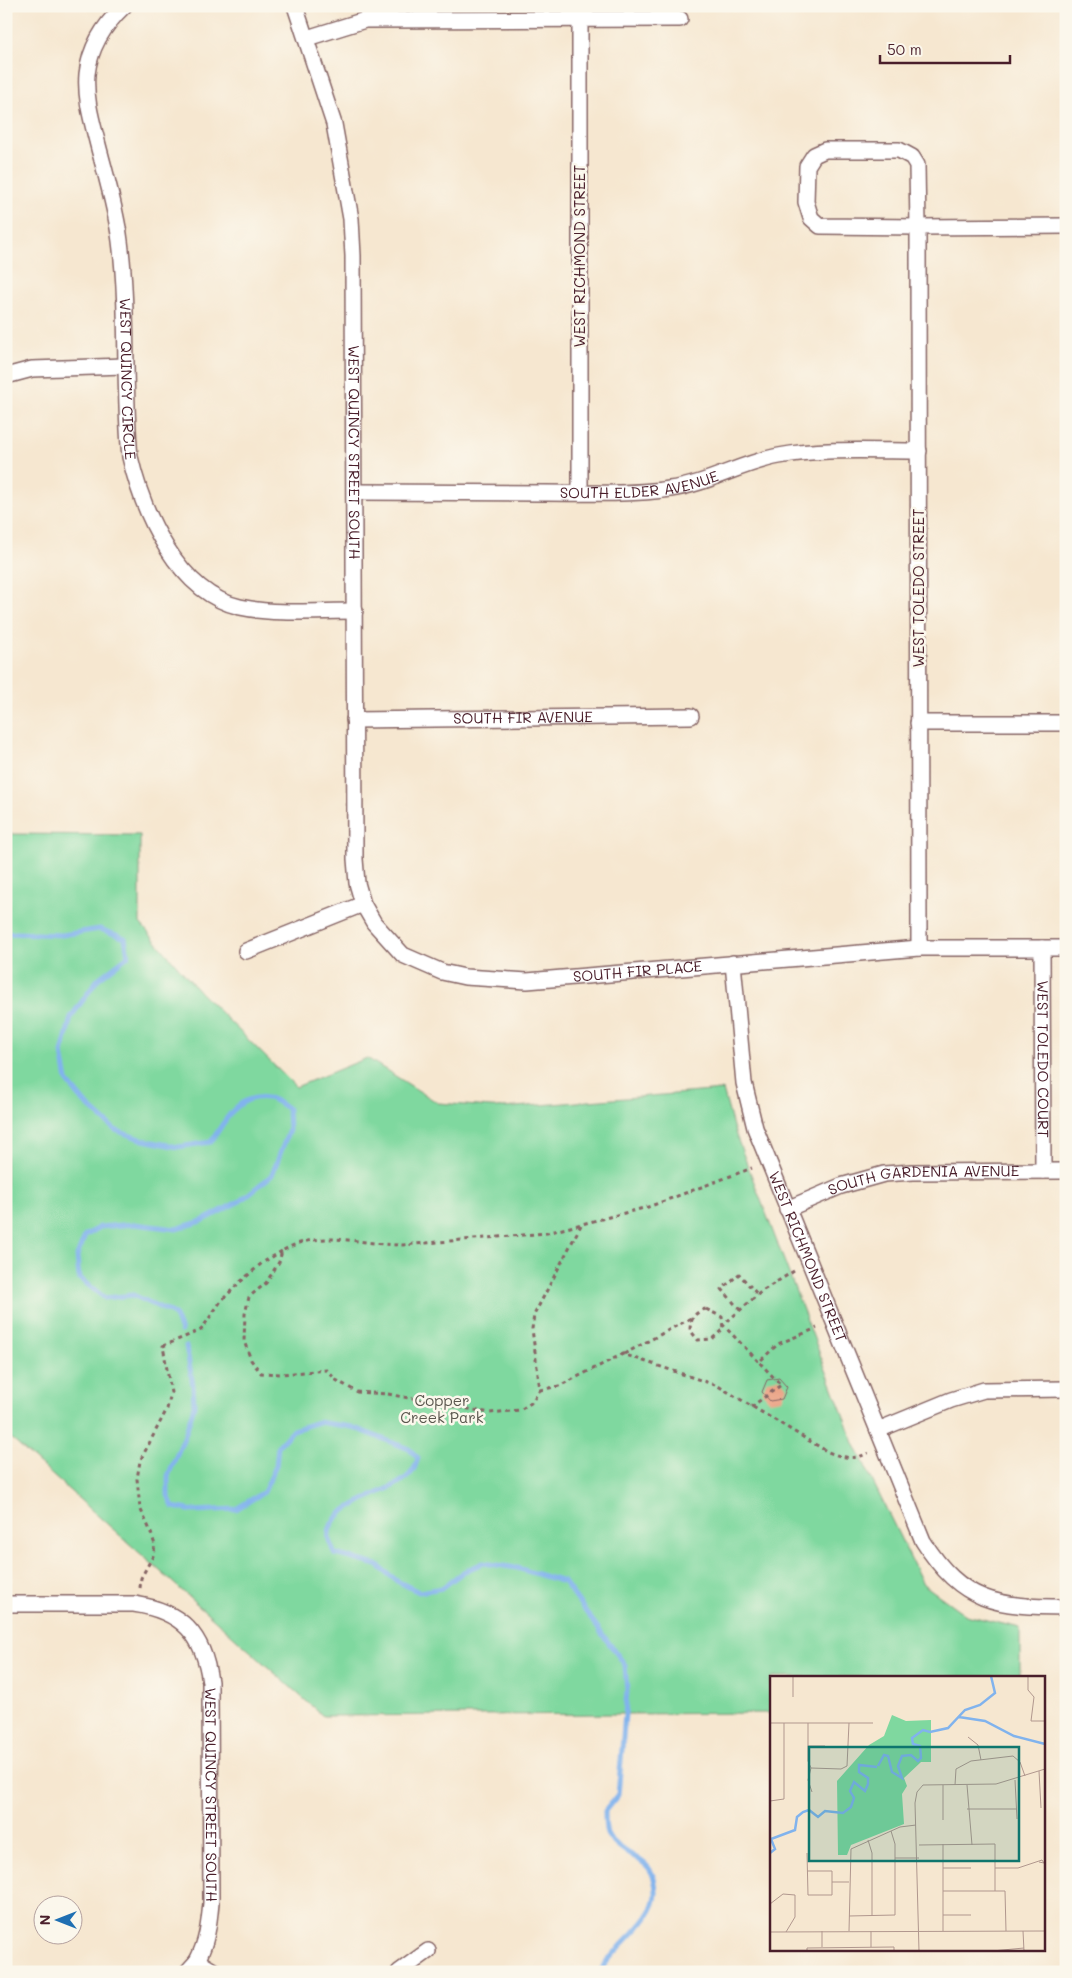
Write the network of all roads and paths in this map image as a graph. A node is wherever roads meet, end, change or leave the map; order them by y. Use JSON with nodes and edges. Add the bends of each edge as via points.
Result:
{"nodes":[{"id":1,"x":124,"y":6,"type":"edge"},
{"id":2,"x":295,"y":6,"type":"edge"},
{"id":3,"x":580,"y":19,"type":"junction"},
{"id":4,"x":680,"y":19,"type":"dead end"},
{"id":5,"x":307,"y":38,"type":"junction"},
{"id":6,"x":1066,"y":226,"type":"edge"},
{"id":7,"x":918,"y":227,"type":"junction"},
{"id":8,"x":126,"y":366,"type":"junction"},
{"id":9,"x":6,"y":376,"type":"edge"},
{"id":10,"x":919,"y":451,"type":"junction"},
{"id":11,"x":355,"y":492,"type":"junction"},
{"id":12,"x":580,"y":493,"type":"junction"},
{"id":13,"x":355,"y":611,"type":"junction"},
{"id":14,"x":691,"y":716,"type":"dead end"},
{"id":15,"x":354,"y":720,"type":"junction"},
{"id":16,"x":918,"y":723,"type":"junction"},
{"id":17,"x":1066,"y":723,"type":"edge"},
{"id":18,"x":363,"y":904,"type":"junction"},
{"id":19,"x":919,"y":948,"type":"junction"},
{"id":20,"x":1042,"y":948,"type":"junction"},
{"id":21,"x":1066,"y":948,"type":"edge"},
{"id":22,"x":246,"y":950,"type":"dead end"},
{"id":23,"x":733,"y":963,"type":"junction"},
{"id":24,"x":752,"y":1168,"type":"dead end"},
{"id":25,"x":1043,"y":1171,"type":"junction"},
{"id":26,"x":1066,"y":1171,"type":"edge"},
{"id":27,"x":787,"y":1209,"type":"junction"},
{"id":28,"x":581,"y":1225,"type":"junction"},
{"id":29,"x":282,"y":1251,"type":"junction"},
{"id":30,"x":794,"y":1271,"type":"dead end"},
{"id":31,"x":758,"y":1295,"type":"junction"},
{"id":32,"x":740,"y":1310,"type":"junction"},
{"id":33,"x":693,"y":1317,"type":"junction"},
{"id":34,"x":723,"y":1325,"type":"junction"},
{"id":35,"x":817,"y":1328,"type":"dead end"},
{"id":36,"x":623,"y":1354,"type":"junction"},
{"id":37,"x":759,"y":1362,"type":"junction"},
{"id":38,"x":540,"y":1390,"type":"junction"},
{"id":39,"x":1066,"y":1390,"type":"edge"},
{"id":40,"x":751,"y":1407,"type":"junction"},
{"id":41,"x":878,"y":1430,"type":"junction"},
{"id":42,"x":868,"y":1453,"type":"dead end"},
{"id":43,"x":140,"y":1588,"type":"dead end"},
{"id":44,"x":6,"y":1604,"type":"edge"},
{"id":45,"x":1066,"y":1607,"type":"edge"},
{"id":46,"x":428,"y":1951,"type":"dead end"},
{"id":47,"x":192,"y":1966,"type":"edge"},
{"id":48,"x":215,"y":1972,"type":"edge"},
{"id":49,"x":399,"y":1972,"type":"edge"}],
"edges":[{"from":1,"to":8,"type":"street","name":"WEST QUINCY CIRCLE","via":[[110,20],[95,44],[86,90],[88,111],[120,240]]},
{"from":2,"to":5,"type":"street","name":"WEST QUINCY STREET SOUTH"},
{"from":3,"to":4,"type":"street"},
{"from":3,"to":5,"type":"street","via":[[365,20]]},
{"from":3,"to":12,"type":"street","name":"WEST RICHMOND STREET"},
{"from":5,"to":11,"type":"street","name":"WEST QUINCY STREET SOUTH","via":[[334,124],[351,219]]},
{"from":6,"to":7,"type":"street"},
{"from":7,"to":7,"type":"street","via":[[917,165],[912,157],[899,150],[825,150],[814,155],[807,166],[806,202],[811,218],[820,226]]},
{"from":7,"to":10,"type":"street","name":"WEST TOLEDO STREET"},
{"from":8,"to":9,"type":"street","via":[[32,370]]},
{"from":8,"to":13,"type":"street","name":"WEST QUINCY CIRCLE","via":[[128,434],[135,477],[146,510],[173,557],[191,579],[206,593],[240,607],[268,611]]},
{"from":10,"to":12,"type":"street","name":"SOUTH ELDER AVENUE","via":[[796,454],[757,461],[670,489]]},
{"from":10,"to":16,"type":"street","name":"WEST TOLEDO STREET"},
{"from":11,"to":12,"type":"street","name":"SOUTH ELDER AVENUE"},
{"from":11,"to":13,"type":"street","name":"WEST QUINCY STREET SOUTH"},
{"from":13,"to":15,"type":"street","name":"WEST QUINCY STREET SOUTH"},
{"from":14,"to":15,"type":"street","name":"SOUTH FIR AVENUE"},
{"from":15,"to":18,"type":"street","name":"WEST QUINCY STREET SOUTH","via":[[355,859]]},
{"from":16,"to":17,"type":"street"},
{"from":16,"to":19,"type":"street","name":"WEST TOLEDO STREET"},
{"from":18,"to":22,"type":"street"},
{"from":18,"to":23,"type":"street","name":"SOUTH FIR PLACE","via":[[386,938],[403,955],[442,972],[465,977],[545,980]]},
{"from":19,"to":20,"type":"street","name":"SOUTH FIR PLACE"},
{"from":19,"to":23,"type":"street","name":"SOUTH FIR PLACE"},
{"from":20,"to":21,"type":"street","name":"SOUTH FIR PLACE"},
{"from":20,"to":25,"type":"street","name":"WEST TOLEDO COURT"},
{"from":23,"to":27,"type":"street","name":"WEST RICHMOND STREET","via":[[748,1106]]},
{"from":24,"to":28,"type":"path","via":[[648,1207]]},
{"from":25,"to":26,"type":"street","name":"SOUTH GARDENIA AVENUE"},
{"from":25,"to":27,"type":"street","name":"SOUTH GARDENIA AVENUE","via":[[884,1174],[841,1186]]},
{"from":27,"to":41,"type":"street","name":"WEST RICHMOND STREET"},
{"from":28,"to":29,"type":"path","via":[[546,1234],[402,1245],[314,1239]]},
{"from":28,"to":38,"type":"path","via":[[534,1315],[532,1329]]},
{"from":29,"to":38,"type":"path","via":[[266,1283],[249,1297],[245,1314],[244,1341],[251,1360],[261,1373],[327,1370],[336,1380],[358,1392],[388,1394],[490,1412],[520,1410],[531,1403]]},
{"from":29,"to":43,"type":"path","via":[[239,1283],[221,1301],[201,1330],[163,1346],[172,1393],[140,1461],[137,1479],[140,1508],[155,1545]]},
{"from":30,"to":31,"type":"path"},
{"from":31,"to":32,"type":"path"},
{"from":31,"to":32,"type":"path","via":[[739,1274],[722,1288]]},
{"from":32,"to":34,"type":"path"},
{"from":33,"to":34,"type":"path","via":[[701,1310],[709,1310],[722,1317]]},
{"from":33,"to":34,"type":"path","via":[[690,1330],[698,1340],[712,1339]]},
{"from":33,"to":36,"type":"path"},
{"from":34,"to":37,"type":"path"},
{"from":35,"to":37,"type":"path","via":[[778,1344]]},
{"from":36,"to":38,"type":"path","via":[[559,1386]]},
{"from":36,"to":40,"type":"path","via":[[718,1386]]},
{"from":37,"to":40,"type":"path","via":[[781,1385]]},
{"from":39,"to":41,"type":"street","via":[[984,1390]]},
{"from":40,"to":42,"type":"path","via":[[828,1452],[852,1458]]},
{"from":41,"to":45,"type":"street","name":"WEST RICHMOND STREET","via":[[923,1541],[952,1579],[978,1595],[1010,1606]]},
{"from":44,"to":47,"type":"street","name":"WEST QUINCY STREET SOUTH","via":[[134,1604],[155,1607],[170,1614],[190,1631],[200,1646],[210,1682],[211,1903],[205,1946]]},
{"from":46,"to":49,"type":"street"},
{"from":47,"to":48,"type":"street"}]}
